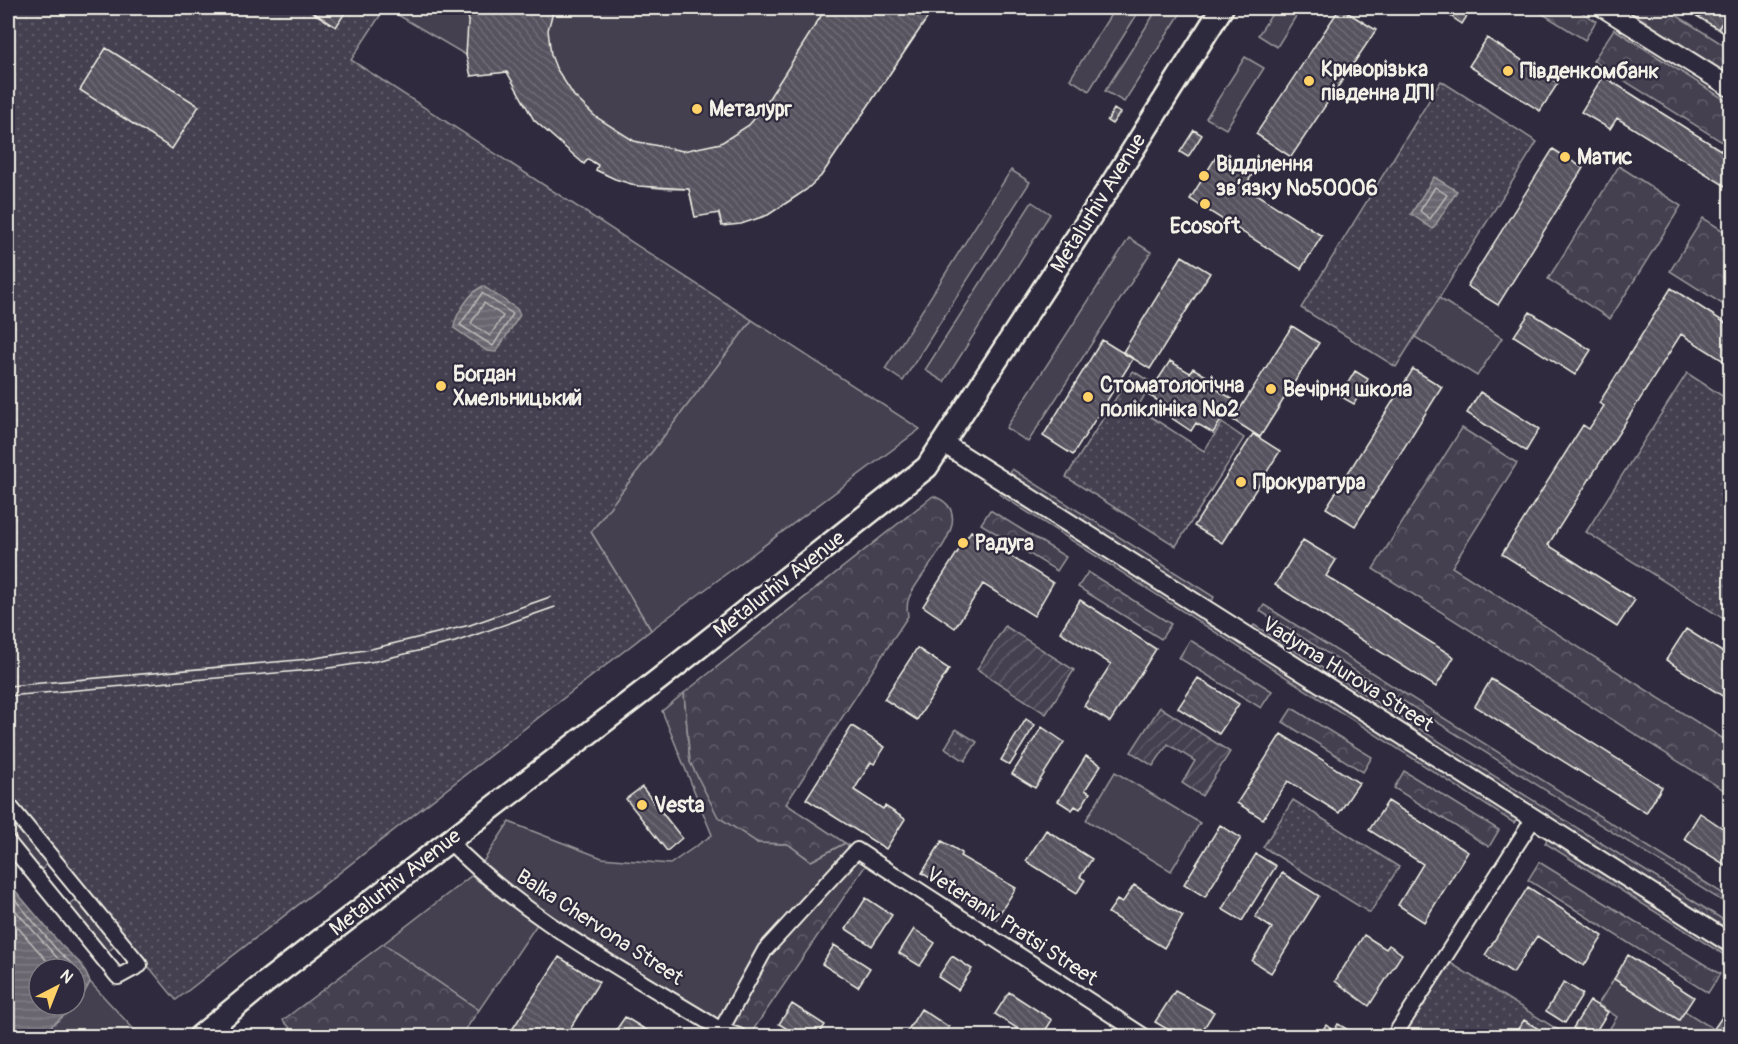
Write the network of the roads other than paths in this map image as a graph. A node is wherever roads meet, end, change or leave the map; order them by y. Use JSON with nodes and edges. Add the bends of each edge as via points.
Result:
{"nodes":[{"id":1,"x":1222,"y":8,"type":"edge"},
{"id":2,"x":1604,"y":8,"type":"edge"},
{"id":3,"x":1731,"y":87,"type":"edge"},
{"id":4,"x":943,"y":443,"type":"junction"},
{"id":5,"x":8,"y":804,"type":"edge"},
{"id":6,"x":1534,"y":818,"type":"junction"},
{"id":7,"x":448,"y":840,"type":"junction"},
{"id":8,"x":8,"y":842,"type":"edge"},
{"id":9,"x":68,"y":878,"type":"junction"},
{"id":10,"x":49,"y":893,"type":"junction"},
{"id":11,"x":1731,"y":943,"type":"edge"},
{"id":12,"x":721,"y":1030,"type":"junction"},
{"id":13,"x":200,"y":1036,"type":"edge"},
{"id":14,"x":739,"y":1036,"type":"edge"},
{"id":15,"x":1144,"y":1036,"type":"edge"},
{"id":16,"x":1394,"y":1036,"type":"edge"}],
"edges":[{"from":1,"to":4,"type":"main road","name":"Metalurhiv Avenue"},
{"from":2,"to":3,"type":"street"},
{"from":4,"to":6,"type":"street","name":"Vadyma Hurova Street"},
{"from":4,"to":7,"type":"main road","name":"Metalurhiv Avenue","via":[[927,467]]},
{"from":5,"to":9,"type":"street"},
{"from":6,"to":11,"type":"street","name":"Vadyma Hurova Street"},
{"from":6,"to":16,"type":"street"},
{"from":7,"to":12,"type":"street","name":"Balka Chervona Street","via":[[477,871],[558,928]]},
{"from":7,"to":13,"type":"main road","name":"Metalurhiv Avenue"},
{"from":8,"to":10,"type":"street"},
{"from":9,"to":10,"type":"street"},
{"from":9,"to":10,"type":"street","via":[[140,965],[118,977]]},
{"from":12,"to":14,"type":"street","name":"Balka Chervona Street"},
{"from":12,"to":15,"type":"street","name":"Veteraniv Pratsi Street","via":[[765,950],[857,850]]}]}
